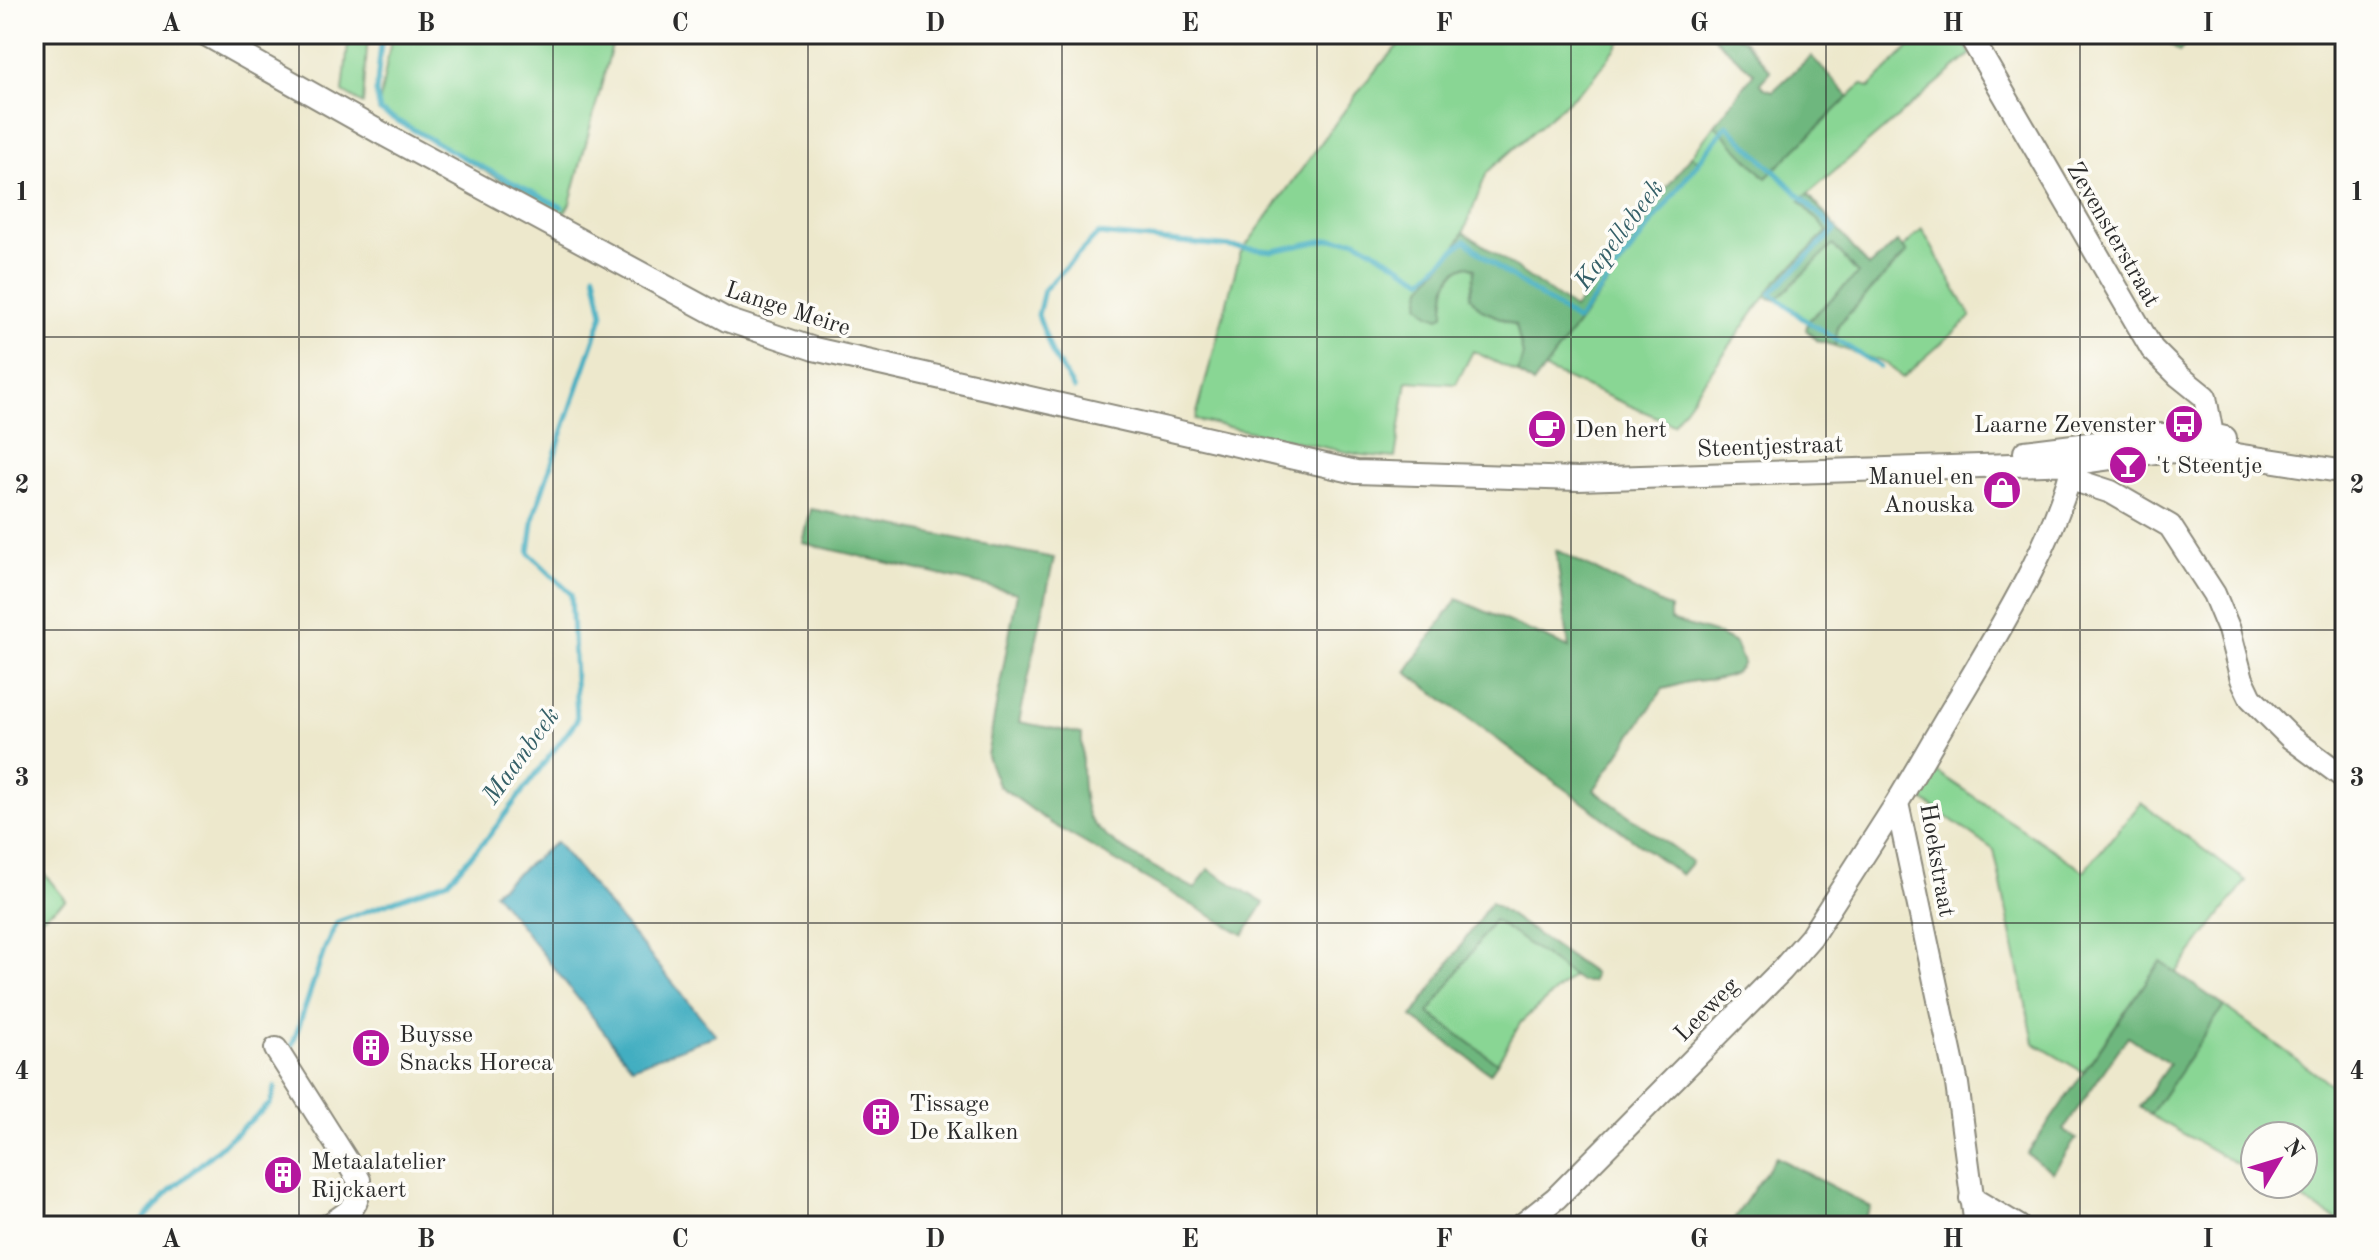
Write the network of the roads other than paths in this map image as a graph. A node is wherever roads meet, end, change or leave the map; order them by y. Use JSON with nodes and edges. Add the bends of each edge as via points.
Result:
{"nodes":[{"id":1,"x":205,"y":34,"type":"edge"},
{"id":2,"x":1969,"y":34,"type":"edge"},
{"id":3,"x":2212,"y":444,"type":"junction"},
{"id":4,"x":2074,"y":463,"type":"junction"},
{"id":5,"x":2339,"y":472,"type":"edge"},
{"id":6,"x":1411,"y":475,"type":"joint"},
{"id":7,"x":2345,"y":778,"type":"edge"},
{"id":8,"x":1897,"y":803,"type":"junction"},
{"id":9,"x":276,"y":1049,"type":"dead end"},
{"id":10,"x":1971,"y":1198,"type":"junction"},
{"id":11,"x":327,"y":1226,"type":"edge"},
{"id":12,"x":1521,"y":1226,"type":"edge"},
{"id":13,"x":1976,"y":1226,"type":"edge"},
{"id":14,"x":2018,"y":1226,"type":"edge"}],
"edges":[{"from":1,"to":6,"type":"street","name":"Lange Meire","via":[[727,320],[814,349],[1356,472]]},
{"from":2,"to":3,"type":"street","name":"Zevensterstraat","via":[[2152,349],[2205,397]]},
{"from":3,"to":4,"type":"street","name":"Steentjestraat"},
{"from":3,"to":5,"type":"street","name":"Steentjestraat","via":[[2250,443]]},
{"from":4,"to":6,"type":"street","name":"Steentjestraat","via":[[1578,479]]},
{"from":4,"to":7,"type":"street","via":[[2170,526],[2214,594],[2251,698],[2291,738]]},
{"from":4,"to":8,"type":"street","name":"Hoekstraat","via":[[2050,529],[2005,622]]},
{"from":8,"to":10,"type":"street","name":"Hoekstraat","via":[[1957,1084]]},
{"from":8,"to":12,"type":"street","name":"Leeweg","via":[[1811,937],[1782,970],[1556,1198]]},
{"from":9,"to":11,"type":"street","via":[[359,1180],[352,1210]]},
{"from":10,"to":13,"type":"street","name":"Hoekstraat"},
{"from":10,"to":14,"type":"street"}]}
